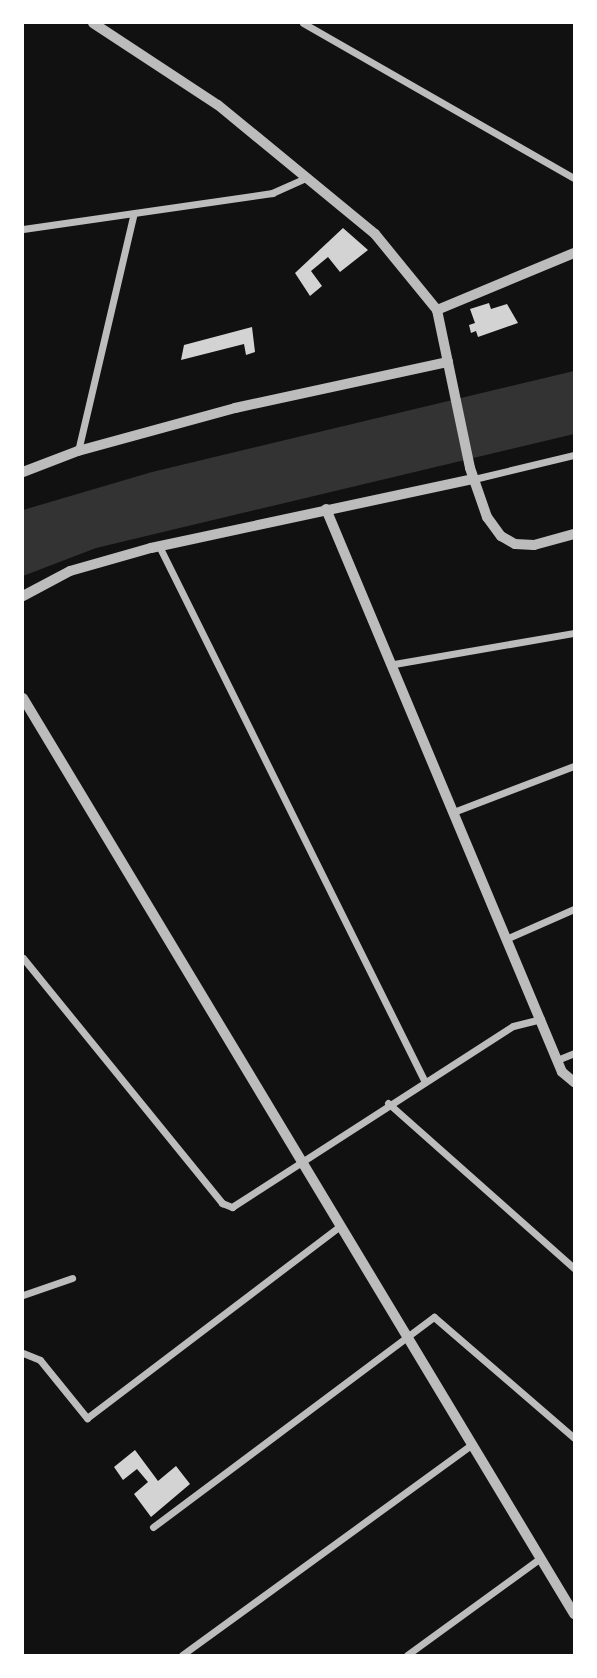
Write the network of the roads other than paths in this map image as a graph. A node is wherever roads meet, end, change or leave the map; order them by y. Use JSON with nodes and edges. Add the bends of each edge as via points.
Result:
{"nodes":[{"id":1,"x":93,"y":23,"type":"edge"},
{"id":2,"x":303,"y":23,"type":"edge"},
{"id":3,"x":309,"y":177,"type":"junction"},
{"id":4,"x":574,"y":178,"type":"edge"},
{"id":5,"x":134,"y":213,"type":"junction"},
{"id":6,"x":23,"y":229,"type":"edge"},
{"id":7,"x":574,"y":253,"type":"edge"},
{"id":8,"x":438,"y":310,"type":"junction"},
{"id":9,"x":448,"y":362,"type":"junction"},
{"id":10,"x":78,"y":451,"type":"junction"},
{"id":11,"x":574,"y":454,"type":"edge"},
{"id":12,"x":23,"y":472,"type":"edge"},
{"id":13,"x":474,"y":479,"type":"junction"},
{"id":14,"x":326,"y":509,"type":"junction"},
{"id":15,"x":574,"y":534,"type":"edge"},
{"id":16,"x":159,"y":546,"type":"junction"},
{"id":17,"x":23,"y":596,"type":"edge"},
{"id":18,"x":574,"y":633,"type":"edge"},
{"id":19,"x":394,"y":664,"type":"junction"},
{"id":20,"x":23,"y":698,"type":"edge"},
{"id":21,"x":574,"y":766,"type":"edge"},
{"id":22,"x":456,"y":811,"type":"junction"},
{"id":23,"x":574,"y":909,"type":"edge"},
{"id":24,"x":508,"y":938,"type":"junction"},
{"id":25,"x":23,"y":958,"type":"edge"},
{"id":26,"x":541,"y":1019,"type":"junction"},
{"id":27,"x":574,"y":1053,"type":"edge"},
{"id":28,"x":557,"y":1060,"type":"junction"},
{"id":29,"x":424,"y":1080,"type":"junction"},
{"id":30,"x":574,"y":1083,"type":"edge"},
{"id":31,"x":388,"y":1103,"type":"junction"},
{"id":32,"x":299,"y":1164,"type":"junction"},
{"id":33,"x":339,"y":1227,"type":"junction"},
{"id":34,"x":574,"y":1268,"type":"edge"},
{"id":35,"x":72,"y":1278,"type":"dead end"},
{"id":36,"x":23,"y":1295,"type":"edge"},
{"id":37,"x":408,"y":1339,"type":"junction"},
{"id":38,"x":23,"y":1353,"type":"edge"},
{"id":39,"x":574,"y":1438,"type":"edge"},
{"id":40,"x":471,"y":1445,"type":"junction"},
{"id":41,"x":153,"y":1527,"type":"dead end"},
{"id":42,"x":539,"y":1559,"type":"junction"},
{"id":43,"x":574,"y":1614,"type":"edge"},
{"id":44,"x":182,"y":1655,"type":"edge"},
{"id":45,"x":407,"y":1655,"type":"edge"}],
"edges":[{"from":1,"to":3,"type":"street","via":[[218,105]]},
{"from":2,"to":4,"type":"street"},
{"from":3,"to":5,"type":"street","via":[[272,193]]},
{"from":3,"to":8,"type":"street","via":[[375,234]]},
{"from":5,"to":6,"type":"street"},
{"from":5,"to":10,"type":"street"},
{"from":7,"to":8,"type":"street"},
{"from":8,"to":9,"type":"street"},
{"from":9,"to":10,"type":"street","via":[[235,408]]},
{"from":9,"to":13,"type":"street"},
{"from":10,"to":12,"type":"street"},
{"from":11,"to":13,"type":"street"},
{"from":13,"to":14,"type":"street"},
{"from":13,"to":15,"type":"street","via":[[487,517],[501,536],[515,544],[534,545]]},
{"from":14,"to":16,"type":"street"},
{"from":14,"to":19,"type":"street"},
{"from":16,"to":17,"type":"street","via":[[70,571]]},
{"from":16,"to":29,"type":"street"},
{"from":18,"to":19,"type":"street"},
{"from":19,"to":22,"type":"street"},
{"from":20,"to":32,"type":"street"},
{"from":21,"to":22,"type":"street"},
{"from":22,"to":24,"type":"street"},
{"from":23,"to":24,"type":"street"},
{"from":24,"to":26,"type":"street"},
{"from":25,"to":32,"type":"street","via":[[222,1203],[232,1206]]},
{"from":26,"to":28,"type":"street"},
{"from":26,"to":29,"type":"street","via":[[513,1026]]},
{"from":27,"to":28,"type":"street"},
{"from":28,"to":30,"type":"street"},
{"from":29,"to":31,"type":"street"},
{"from":31,"to":32,"type":"street"},
{"from":31,"to":34,"type":"street"},
{"from":32,"to":33,"type":"street"},
{"from":33,"to":37,"type":"street"},
{"from":33,"to":38,"type":"street","via":[[87,1418],[40,1360]]},
{"from":35,"to":36,"type":"street"},
{"from":37,"to":39,"type":"street","via":[[434,1317]]},
{"from":37,"to":40,"type":"street"},
{"from":37,"to":41,"type":"street"},
{"from":40,"to":42,"type":"street"},
{"from":40,"to":44,"type":"street"},
{"from":42,"to":43,"type":"street"},
{"from":42,"to":45,"type":"street"}]}
